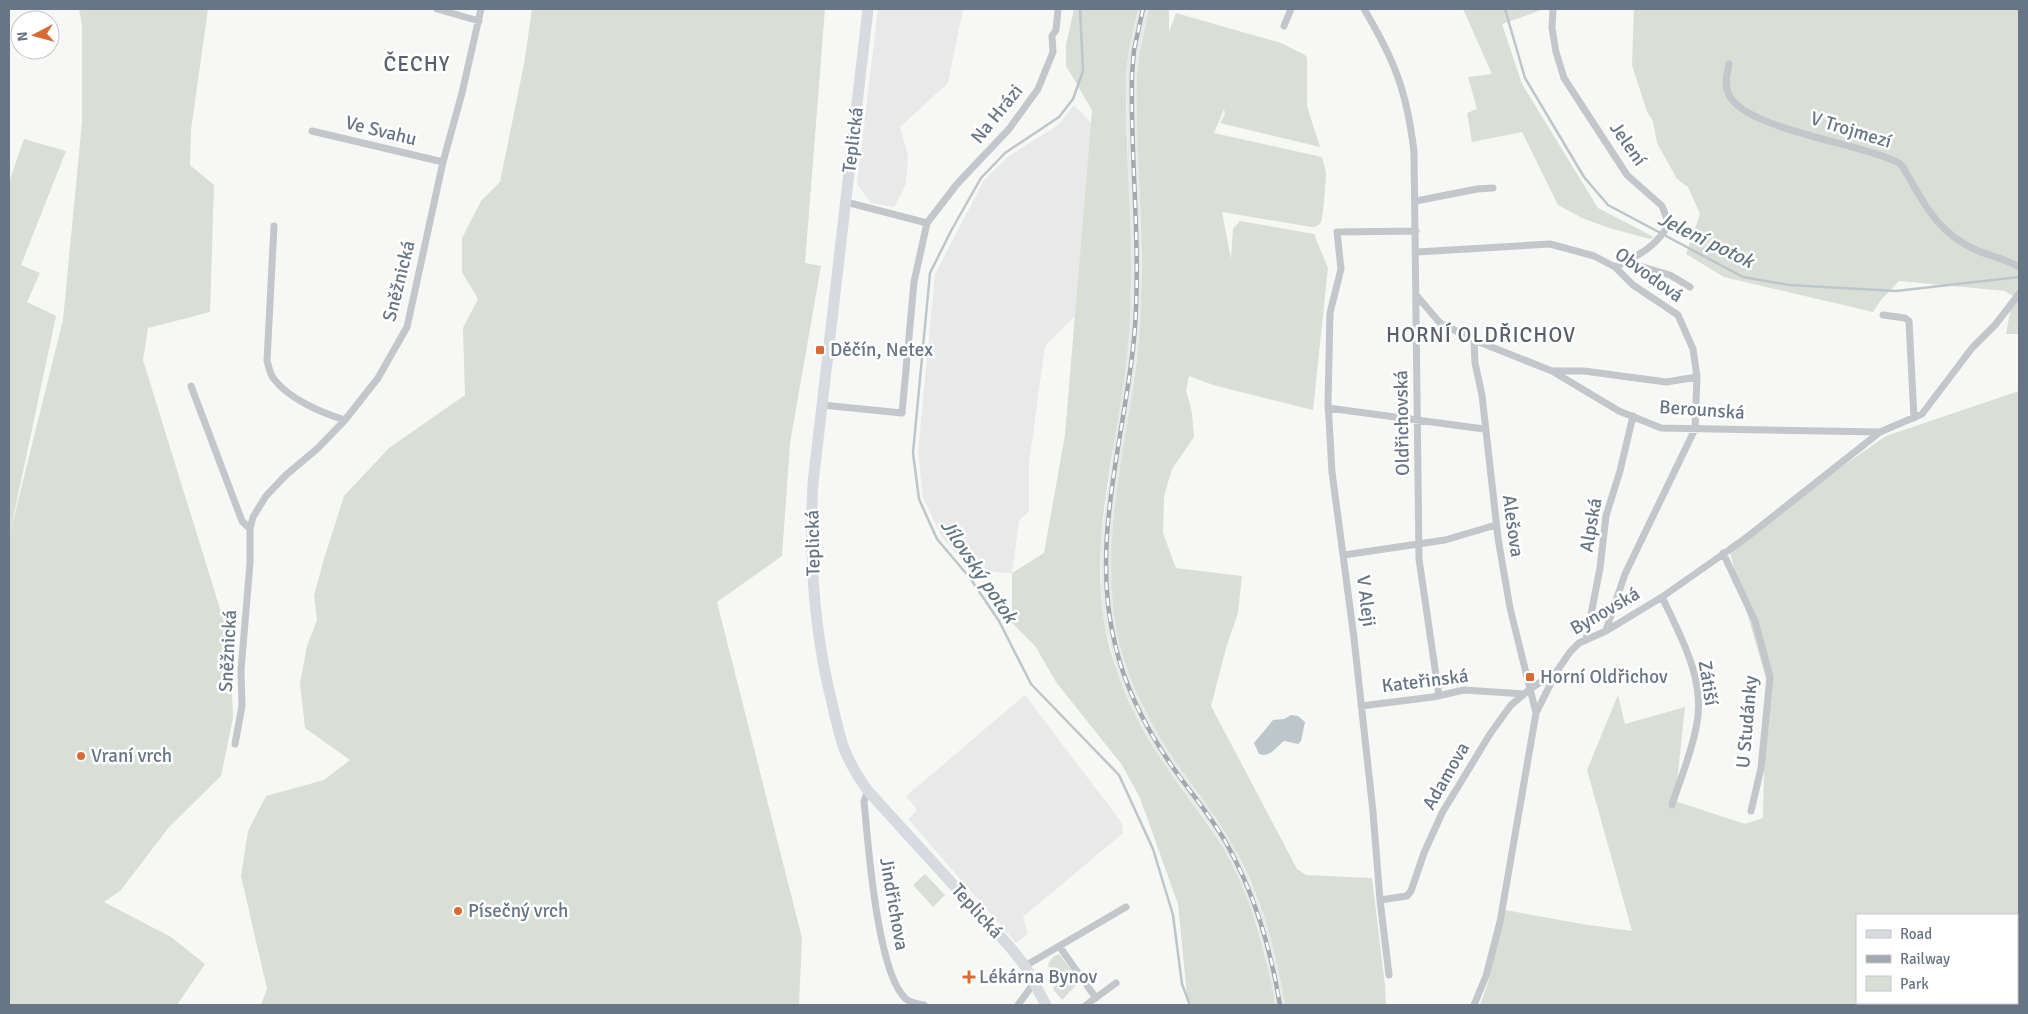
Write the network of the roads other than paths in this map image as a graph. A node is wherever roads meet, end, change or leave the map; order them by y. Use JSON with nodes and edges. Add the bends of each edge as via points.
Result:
{"nodes":[{"id":1,"x":437,"y":9,"type":"edge"},
{"id":2,"x":481,"y":9,"type":"edge"},
{"id":3,"x":868,"y":9,"type":"edge"},
{"id":4,"x":1058,"y":9,"type":"edge"},
{"id":5,"x":1291,"y":9,"type":"edge"},
{"id":6,"x":1364,"y":9,"type":"edge"},
{"id":7,"x":1553,"y":9,"type":"edge"},
{"id":8,"x":478,"y":21,"type":"junction"},
{"id":9,"x":1284,"y":26,"type":"dead end"},
{"id":10,"x":1729,"y":64,"type":"dead end"},
{"id":11,"x":312,"y":131,"type":"dead end"},
{"id":12,"x":443,"y":162,"type":"junction"},
{"id":13,"x":1493,"y":188,"type":"dead end"},
{"id":14,"x":1416,"y":201,"type":"junction"},
{"id":15,"x":846,"y":202,"type":"junction"},
{"id":16,"x":927,"y":223,"type":"junction"},
{"id":17,"x":274,"y":226,"type":"dead end"},
{"id":18,"x":1416,"y":232,"type":"junction"},
{"id":19,"x":1417,"y":252,"type":"junction"},
{"id":20,"x":1626,"y":262,"type":"junction"},
{"id":21,"x":2019,"y":267,"type":"edge"},
{"id":22,"x":1615,"y":268,"type":"junction"},
{"id":23,"x":1690,"y":287,"type":"dead end"},
{"id":24,"x":2019,"y":294,"type":"edge"},
{"id":25,"x":1417,"y":296,"type":"junction"},
{"id":26,"x":1882,"y":315,"type":"dead end"},
{"id":27,"x":1474,"y":340,"type":"junction"},
{"id":28,"x":1552,"y":371,"type":"junction"},
{"id":29,"x":1697,"y":377,"type":"junction"},
{"id":30,"x":191,"y":386,"type":"dead end"},
{"id":31,"x":822,"y":405,"type":"junction"},
{"id":32,"x":1328,"y":408,"type":"junction"},
{"id":33,"x":1633,"y":416,"type":"junction"},
{"id":34,"x":1914,"y":418,"type":"junction"},
{"id":35,"x":345,"y":420,"type":"junction"},
{"id":36,"x":1416,"y":420,"type":"junction"},
{"id":37,"x":1484,"y":429,"type":"junction"},
{"id":38,"x":1695,"y":429,"type":"junction"},
{"id":39,"x":1880,"y":432,"type":"junction"},
{"id":40,"x":1496,"y":524,"type":"junction"},
{"id":41,"x":250,"y":529,"type":"junction"},
{"id":42,"x":1419,"y":544,"type":"junction"},
{"id":43,"x":1723,"y":553,"type":"junction"},
{"id":44,"x":1344,"y":555,"type":"junction"},
{"id":45,"x":1662,"y":597,"type":"junction"},
{"id":46,"x":1606,"y":631,"type":"junction"},
{"id":47,"x":1586,"y":640,"type":"junction"},
{"id":48,"x":1557,"y":671,"type":"junction"},
{"id":49,"x":1530,"y":688,"type":"junction"},
{"id":50,"x":1524,"y":694,"type":"junction"},
{"id":51,"x":1439,"y":696,"type":"junction"},
{"id":52,"x":1361,"y":706,"type":"junction"},
{"id":53,"x":1536,"y":713,"type":"junction"},
{"id":54,"x":235,"y":744,"type":"dead end"},
{"id":55,"x":868,"y":791,"type":"junction"},
{"id":56,"x":1672,"y":805,"type":"dead end"},
{"id":57,"x":1751,"y":811,"type":"dead end"},
{"id":58,"x":1380,"y":900,"type":"junction"},
{"id":59,"x":1126,"y":907,"type":"dead end"},
{"id":60,"x":1059,"y":946,"type":"junction"},
{"id":61,"x":1025,"y":966,"type":"junction"},
{"id":62,"x":1389,"y":975,"type":"dead end"},
{"id":63,"x":1034,"y":983,"type":"junction"},
{"id":64,"x":1116,"y":983,"type":"dead end"},
{"id":65,"x":1096,"y":998,"type":"junction"},
{"id":66,"x":924,"y":1005,"type":"edge"},
{"id":67,"x":1018,"y":1005,"type":"edge"},
{"id":68,"x":1046,"y":1005,"type":"edge"},
{"id":69,"x":1086,"y":1005,"type":"edge"},
{"id":70,"x":1474,"y":1005,"type":"edge"}],
"edges":[{"from":1,"to":8,"type":"street"},
{"from":2,"to":8,"type":"street","name":"Sněžnická"},
{"from":3,"to":15,"type":"main road","name":"Teplická"},
{"from":4,"to":16,"type":"street","name":"Na Hrázi","via":[[1056,30],[1052,36],[1053,52],[1038,89],[1010,129],[957,184]]},
{"from":5,"to":9,"type":"street"},
{"from":6,"to":14,"type":"street","name":"Oldřichovská","via":[[1390,54],[1401,83],[1414,152]]},
{"from":7,"to":20,"type":"street","name":"Jelení","via":[[1552,28],[1564,78],[1627,175],[1662,206],[1669,224],[1648,251]]},
{"from":8,"to":12,"type":"street","name":"Sněžnická"},
{"from":10,"to":21,"type":"street","name":"V Trojmezí","via":[[1727,88],[1739,107],[1775,123],[1899,163],[1932,216],[1946,231],[1974,249]]},
{"from":11,"to":12,"type":"street","name":"Ve Svahu"},
{"from":12,"to":35,"type":"street","name":"Sněžnická","via":[[407,327],[378,378]]},
{"from":13,"to":14,"type":"street"},
{"from":14,"to":18,"type":"street","name":"Oldřichovská"},
{"from":15,"to":16,"type":"street"},
{"from":15,"to":31,"type":"main road","name":"Teplická"},
{"from":16,"to":31,"type":"street","via":[[914,282],[902,413]]},
{"from":17,"to":35,"type":"street","via":[[267,361],[273,378],[283,389],[310,406]]},
{"from":18,"to":19,"type":"street","name":"Oldřichovská"},
{"from":18,"to":32,"type":"street","name":"V Aleji","via":[[1337,232],[1341,269],[1330,313]]},
{"from":19,"to":22,"type":"street","name":"Obvodová","via":[[1550,244],[1594,256]]},
{"from":19,"to":25,"type":"street","name":"Oldřichovská"},
{"from":20,"to":22,"type":"street","name":"Jelení"},
{"from":20,"to":23,"type":"street","via":[[1670,275]]},
{"from":22,"to":29,"type":"street","name":"Obvodová","via":[[1633,285],[1678,315],[1693,349]]},
{"from":24,"to":34,"type":"street","name":"Berounská","via":[[1922,414]]},
{"from":25,"to":27,"type":"street","name":"Berounská","via":[[1440,323]]},
{"from":25,"to":36,"type":"street","name":"Oldřichovská"},
{"from":26,"to":34,"type":"street","via":[[1909,321]]},
{"from":27,"to":28,"type":"street","name":"Berounská"},
{"from":27,"to":37,"type":"street","name":"Alešova"},
{"from":28,"to":29,"type":"street","via":[[1584,371],[1666,382]]},
{"from":28,"to":33,"type":"street","name":"Berounská"},
{"from":29,"to":38,"type":"street","name":"Obvodová"},
{"from":30,"to":41,"type":"street","via":[[242,521]]},
{"from":31,"to":55,"type":"main road","name":"Teplická","via":[[811,514],[819,637],[844,750]]},
{"from":32,"to":36,"type":"street"},
{"from":32,"to":44,"type":"street","name":"V Aleji","via":[[1332,472]]},
{"from":33,"to":38,"type":"street","name":"Berounská","via":[[1661,428]]},
{"from":33,"to":47,"type":"street","name":"Alpská","via":[[1606,516]]},
{"from":34,"to":39,"type":"street","name":"Berounská"},
{"from":35,"to":41,"type":"street","name":"Sněžnická","via":[[266,496],[253,517]]},
{"from":36,"to":37,"type":"street"},
{"from":36,"to":42,"type":"street","name":"Oldřichovská"},
{"from":37,"to":40,"type":"street","name":"Alešova"},
{"from":38,"to":39,"type":"street","name":"Berounská"},
{"from":38,"to":46,"type":"street","name":"Obvodová","via":[[1625,574]]},
{"from":39,"to":43,"type":"street","name":"Bynovská"},
{"from":40,"to":42,"type":"street","via":[[1445,540]]},
{"from":40,"to":49,"type":"street","name":"Alešova","via":[[1510,608]]},
{"from":41,"to":54,"type":"street","name":"Sněžnická","via":[[241,670],[242,706]]},
{"from":42,"to":44,"type":"street"},
{"from":42,"to":51,"type":"street","name":"Oldřichovská"},
{"from":43,"to":45,"type":"street","name":"Bynovská"},
{"from":43,"to":57,"type":"street","name":"U Studánky","via":[[1755,621],[1770,677],[1761,768]]},
{"from":44,"to":52,"type":"street","name":"V Aleji"},
{"from":45,"to":46,"type":"street","name":"Bynovská"},
{"from":45,"to":56,"type":"street","name":"Zátiší","via":[[1686,649],[1698,695],[1697,727]]},
{"from":46,"to":47,"type":"street","name":"Bynovská"},
{"from":47,"to":48,"type":"street","name":"Bynovská","via":[[1574,647]]},
{"from":48,"to":49,"type":"street","name":"Adamova"},
{"from":48,"to":53,"type":"street","name":"Bynovská"},
{"from":49,"to":50,"type":"street","name":"Adamova"},
{"from":49,"to":53,"type":"street","name":"Alešova"},
{"from":50,"to":51,"type":"street","name":"Kateřinská","via":[[1464,690]]},
{"from":50,"to":58,"type":"street","name":"Adamova","via":[[1511,705],[1490,734],[1455,790],[1424,853],[1411,891],[1407,896]]},
{"from":51,"to":52,"type":"street","name":"Kateřinská"},
{"from":52,"to":58,"type":"street","name":"V Aleji"},
{"from":53,"to":70,"type":"street","name":"Bynovská","via":[[1500,922],[1486,976]]},
{"from":55,"to":61,"type":"main road","name":"Teplická"},
{"from":55,"to":66,"type":"street","name":"Jindřichova","via":[[864,802],[868,846],[884,947],[899,991],[911,1003]]},
{"from":58,"to":62,"type":"street","name":"V Aleji"},
{"from":59,"to":60,"type":"street"},
{"from":60,"to":61,"type":"street"},
{"from":60,"to":65,"type":"street"},
{"from":61,"to":63,"type":"main road","name":"Teplická"},
{"from":63,"to":67,"type":"street"},
{"from":63,"to":68,"type":"main road","name":"Teplická"},
{"from":64,"to":65,"type":"street"},
{"from":65,"to":69,"type":"street"}]}
